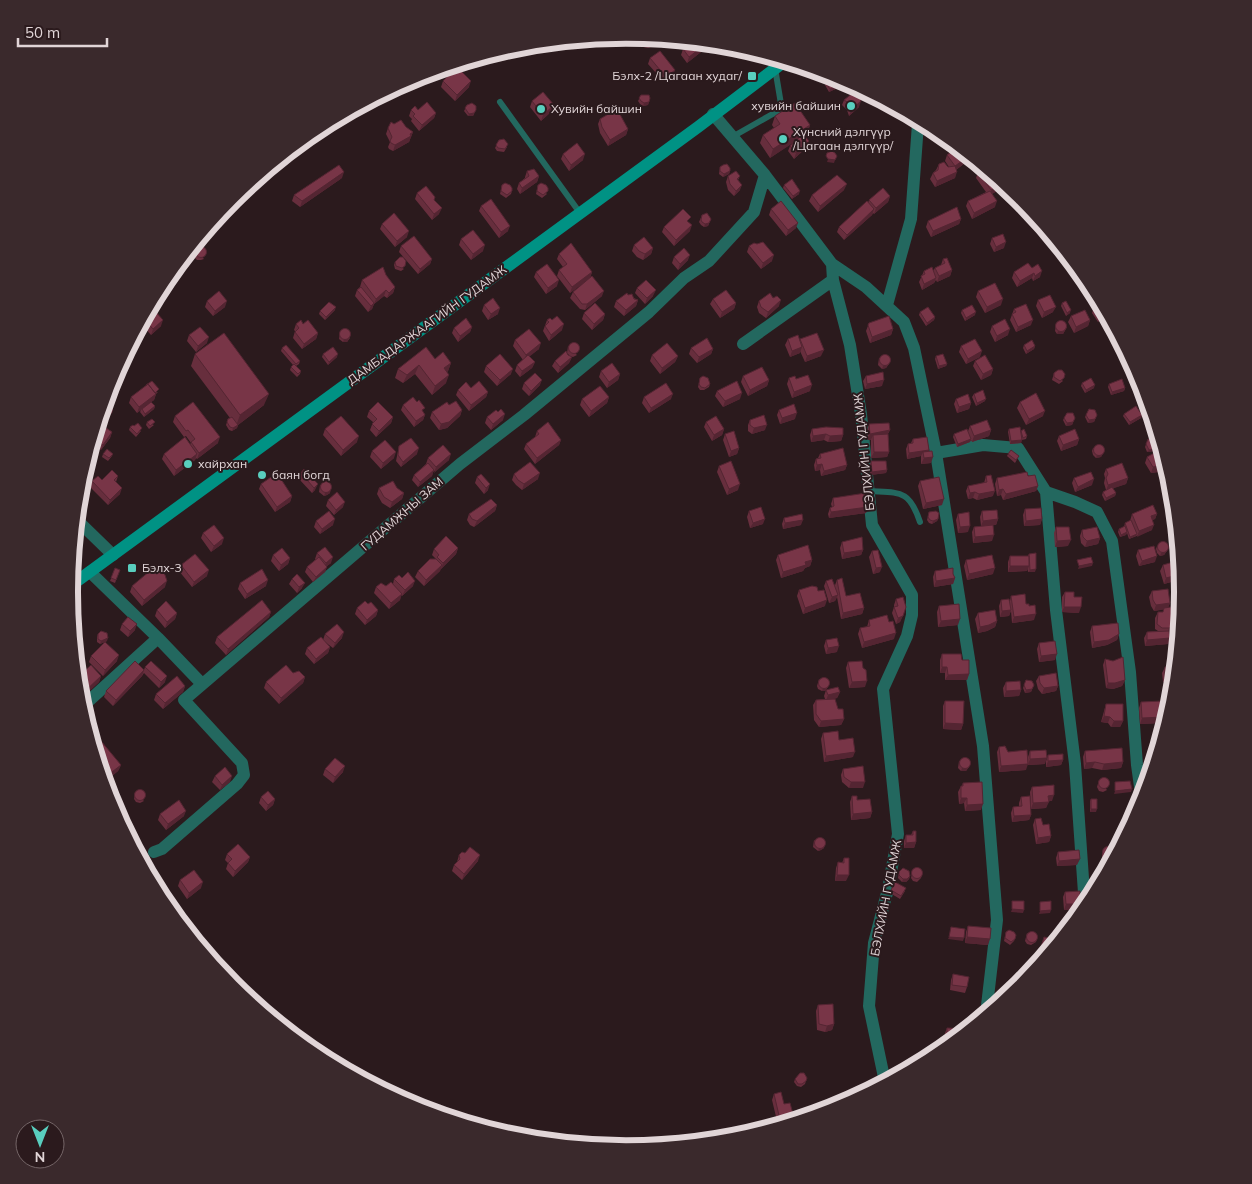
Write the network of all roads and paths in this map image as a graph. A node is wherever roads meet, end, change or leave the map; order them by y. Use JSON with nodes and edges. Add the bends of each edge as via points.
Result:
{"nodes":[{"id":1,"x":778,"y":65,"type":"edge"},
{"id":2,"x":780,"y":66,"type":"edge"},
{"id":3,"x":500,"y":102,"type":"dead end"},
{"id":4,"x":713,"y":114,"type":"junction"},
{"id":5,"x":919,"y":129,"type":"edge"},
{"id":6,"x":732,"y":137,"type":"junction"},
{"id":7,"x":765,"y":175,"type":"junction"},
{"id":8,"x":580,"y":212,"type":"junction"},
{"id":9,"x":832,"y":264,"type":"junction"},
{"id":10,"x":833,"y":280,"type":"junction"},
{"id":11,"x":887,"y":305,"type":"junction"},
{"id":12,"x":743,"y":344,"type":"dead end"},
{"id":13,"x":936,"y":454,"type":"junction"},
{"id":14,"x":868,"y":491,"type":"junction"},
{"id":15,"x":1046,"y":492,"type":"junction"},
{"id":16,"x":920,"y":522,"type":"dead end"},
{"id":17,"x":82,"y":524,"type":"edge"},
{"id":18,"x":113,"y":555,"type":"junction"},
{"id":19,"x":90,"y":572,"type":"junction"},
{"id":20,"x":78,"y":581,"type":"edge"},
{"id":21,"x":158,"y":638,"type":"junction"},
{"id":22,"x":202,"y":684,"type":"junction"},
{"id":23,"x":88,"y":701,"type":"edge"},
{"id":24,"x":1140,"y":783,"type":"edge"},
{"id":25,"x":154,"y":852,"type":"dead end"},
{"id":26,"x":1084,"y":894,"type":"edge"},
{"id":27,"x":987,"y":1004,"type":"edge"},
{"id":28,"x":884,"y":1075,"type":"edge"}],
"edges":[{"from":1,"to":4,"type":"main road","name":"ДАМБАДАРЖААГИЙН ГУДАМЖ"},
{"from":2,"to":6,"type":"lane","via":[[778,111]]},
{"from":3,"to":8,"type":"lane"},
{"from":4,"to":6,"type":"street"},
{"from":4,"to":8,"type":"main road","name":"ДАМБАДАРЖААГИЙН ГУДАМЖ"},
{"from":5,"to":11,"type":"street","via":[[912,219]]},
{"from":6,"to":7,"type":"street"},
{"from":7,"to":9,"type":"street"},
{"from":7,"to":22,"type":"street","name":"ГУДАМЖНЫ ЗАМ","via":[[754,212],[709,261],[684,278],[650,312],[532,409],[460,464]]},
{"from":8,"to":18,"type":"main road","name":"ДАМБАДАРЖААГИЙН ГУДАМЖ"},
{"from":9,"to":10,"type":"street","name":"БЭЛХИЙН ГУДАМЖ"},
{"from":9,"to":11,"type":"street"},
{"from":10,"to":12,"type":"street"},
{"from":10,"to":14,"type":"street","name":"БЭЛХИЙН ГУДАМЖ","via":[[850,345]]},
{"from":11,"to":13,"type":"street","via":[[904,322],[914,348]]},
{"from":13,"to":15,"type":"street","via":[[983,445],[1018,448]]},
{"from":13,"to":27,"type":"street","via":[[983,746],[997,920]]},
{"from":14,"to":16,"type":"lane","via":[[894,492],[904,496],[915,506]]},
{"from":14,"to":28,"type":"street","name":"БЭЛХИЙН ГУДАМЖ","via":[[872,525],[912,595],[907,636],[883,689],[898,834],[874,943],[869,1006]]},
{"from":15,"to":24,"type":"street","via":[[1097,512],[1112,541],[1130,672]]},
{"from":15,"to":26,"type":"street","via":[[1056,610],[1075,764]]},
{"from":17,"to":18,"type":"street"},
{"from":18,"to":19,"type":"main road","name":"ДАМБАДАРЖААГИЙН ГУДАМЖ"},
{"from":19,"to":20,"type":"main road","name":"ДАМБАДАРЖААГИЙН ГУДАМЖ"},
{"from":19,"to":21,"type":"street"},
{"from":21,"to":22,"type":"street"},
{"from":21,"to":23,"type":"street"},
{"from":22,"to":25,"type":"street","name":"ГУДАМЖНЫ ЗАМ","via":[[184,700],[242,763],[244,775],[162,849]]}]}
